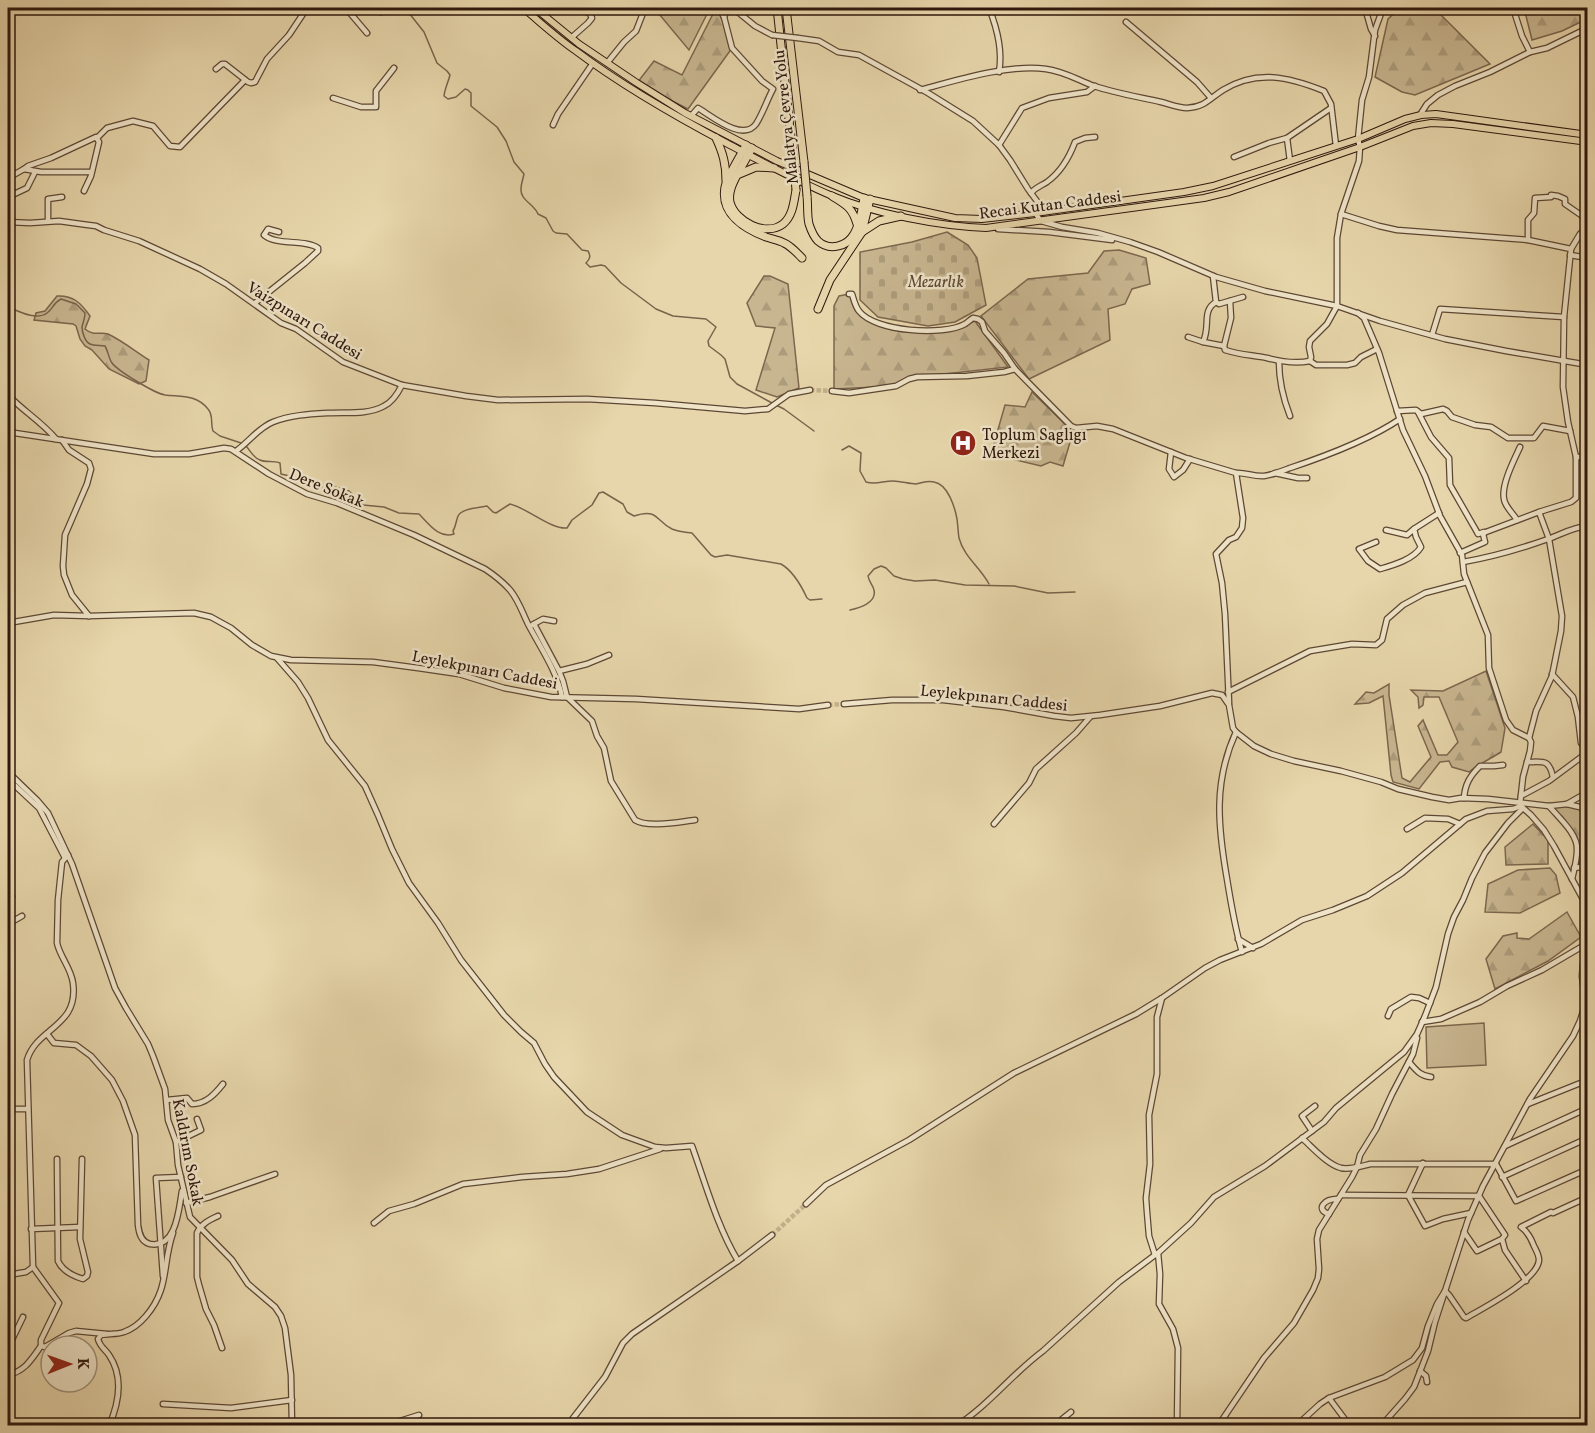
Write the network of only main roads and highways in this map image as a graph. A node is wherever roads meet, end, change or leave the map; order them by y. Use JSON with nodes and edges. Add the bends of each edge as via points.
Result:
{"nodes":[{"id":1,"x":523,"y":8,"type":"edge"},
{"id":2,"x":535,"y":8,"type":"edge"},
{"id":3,"x":777,"y":8,"type":"edge"},
{"id":4,"x":786,"y":8,"type":"edge"},
{"id":5,"x":1587,"y":135,"type":"edge"},
{"id":6,"x":716,"y":138,"type":"junction"},
{"id":7,"x":1587,"y":142,"type":"edge"},
{"id":8,"x":747,"y":150,"type":"junction"},
{"id":9,"x":774,"y":168,"type":"junction"},
{"id":10,"x":737,"y":175,"type":"junction"},
{"id":11,"x":726,"y":185,"type":"junction"},
{"id":12,"x":832,"y":196,"type":"junction"},
{"id":13,"x":866,"y":203,"type":"junction"},
{"id":14,"x":901,"y":216,"type":"junction"},
{"id":15,"x":860,"y":229,"type":"junction"},
{"id":16,"x":802,"y":258,"type":"dead end"},
{"id":17,"x":818,"y":309,"type":"dead end"}],
"edges":[{"from":1,"to":6,"type":"main road","name":"Recai Kutan Caddesi","via":[[593,63]]},
{"from":2,"to":8,"type":"main road","name":"Recai Kutan Caddesi","via":[[607,63]]},
{"from":3,"to":10,"type":"highway","name":"Malatya Çevre Yolu","bridge":true,"via":[[796,190],[791,214],[783,223],[764,229],[744,220],[730,201]]},
{"from":4,"to":15,"type":"highway","name":"Malatya Çevre Yolu","bridge":true,"via":[[809,223],[817,240],[828,246],[847,243]]},
{"from":5,"to":13,"type":"main road","name":"Recai Kutan Caddesi","via":[[1420,115],[1358,139],[1184,192],[982,219]]},
{"from":6,"to":8,"type":"main road","name":"Recai Kutan Caddesi"},
{"from":6,"to":11,"type":"highway","via":[[726,165]]},
{"from":7,"to":14,"type":"main road","name":"Recai Kutan Caddesi","via":[[1431,123],[1204,198],[986,228]]},
{"from":8,"to":9,"type":"main road","name":"Recai Kutan Caddesi"},
{"from":8,"to":10,"type":"highway"},
{"from":8,"to":11,"type":"highway"},
{"from":8,"to":13,"type":"main road","name":"Recai Kutan Caddesi"},
{"from":9,"to":10,"type":"highway","via":[[756,168]]},
{"from":9,"to":12,"type":"main road","name":"Recai Kutan Caddesi"},
{"from":11,"to":16,"type":"highway","via":[[726,204],[733,217],[744,227],[785,243]]},
{"from":12,"to":13,"type":"main road","name":"Recai Kutan Caddesi"},
{"from":12,"to":15,"type":"highway","via":[[854,213]]},
{"from":13,"to":14,"type":"main road","name":"Recai Kutan Caddesi"},
{"from":13,"to":15,"type":"highway"},
{"from":14,"to":15,"type":"highway"},
{"from":15,"to":17,"type":"highway"}]}
